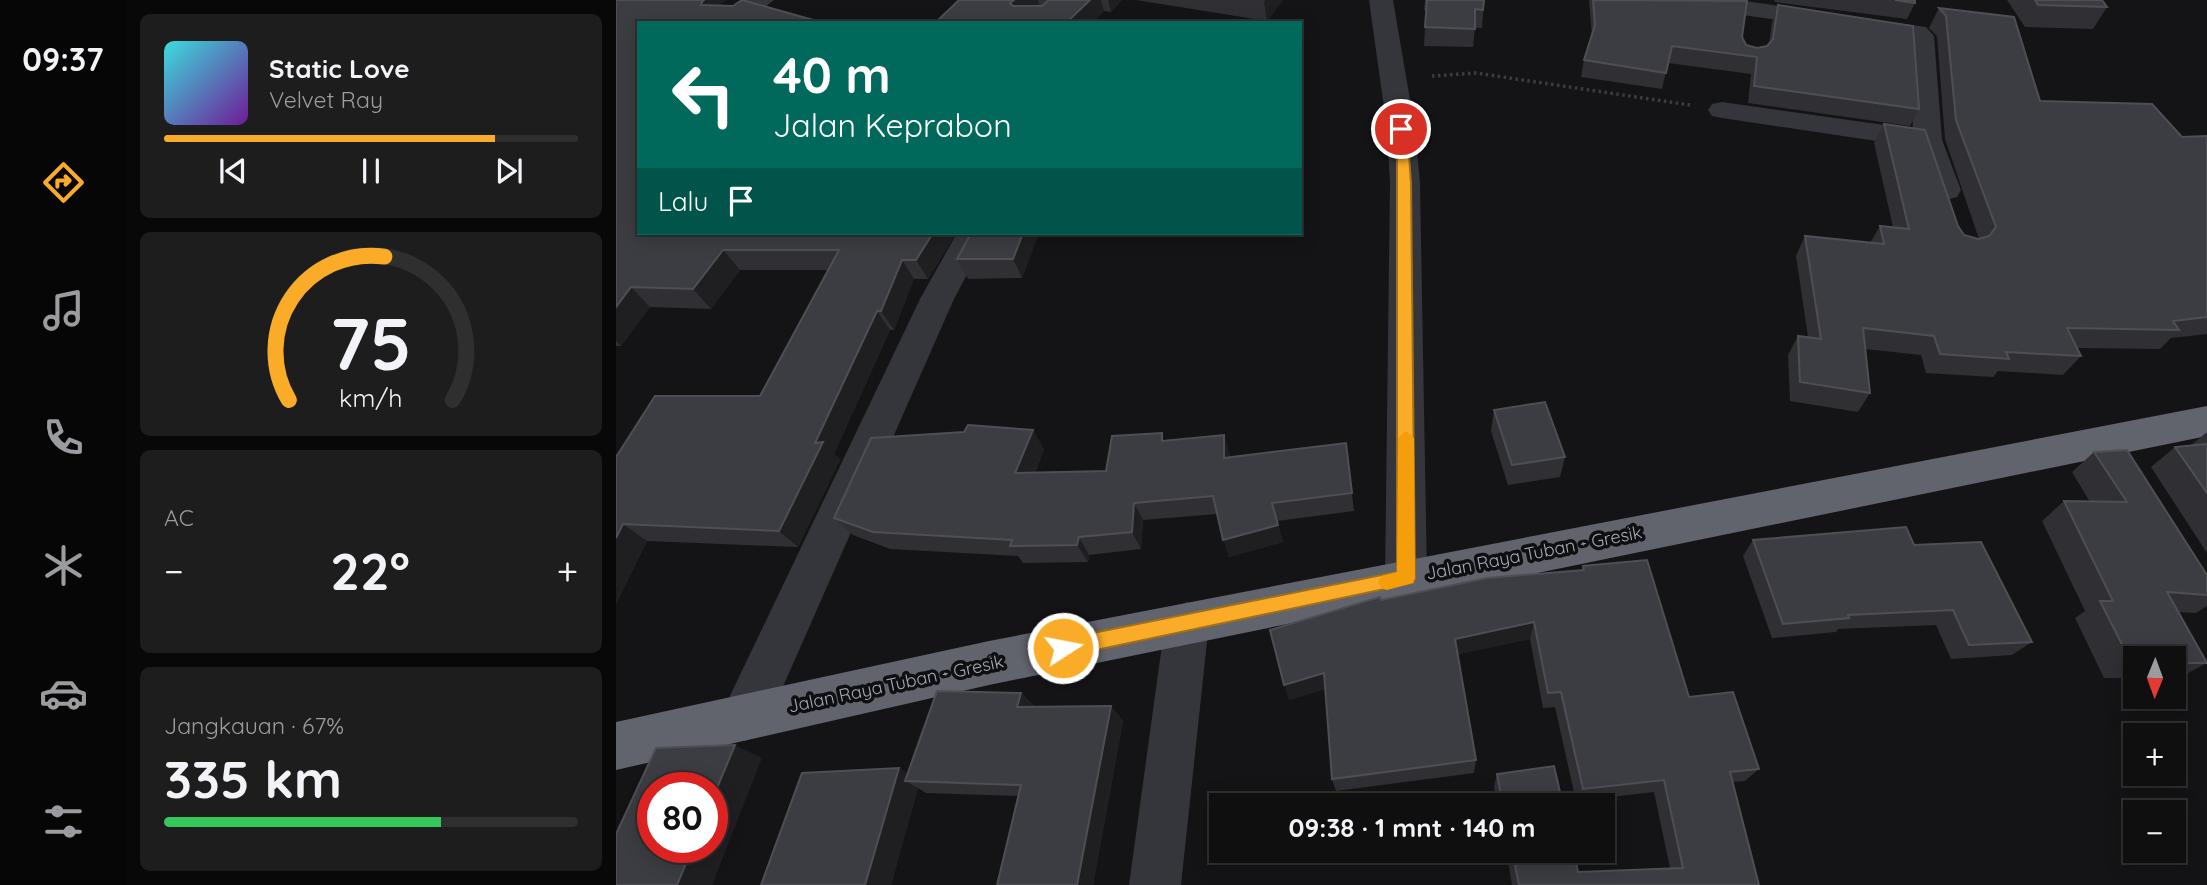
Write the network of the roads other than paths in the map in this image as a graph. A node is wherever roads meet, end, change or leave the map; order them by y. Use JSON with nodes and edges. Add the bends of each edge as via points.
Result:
{"nodes":[{"id":1,"x":762,"y":0,"type":"edge"},
{"id":2,"x":1381,"y":0,"type":"edge"},
{"id":3,"x":1685,"y":0,"type":"edge"},
{"id":4,"x":1758,"y":15,"type":"edge"},
{"id":5,"x":731,"y":21,"type":"edge"},
{"id":6,"x":1722,"y":110,"type":"road end"},
{"id":7,"x":1928,"y":141,"type":"junction"},
{"id":8,"x":1955,"y":219,"type":"edge"},
{"id":9,"x":972,"y":235,"type":"edge"},
{"id":10,"x":2207,"y":421,"type":"edge"},
{"id":11,"x":1406,"y":578,"type":"junction"},
{"id":12,"x":1187,"y":623,"type":"junction"},
{"id":13,"x":745,"y":717,"type":"junction"},
{"id":14,"x":616,"y":746,"type":"edge"},
{"id":15,"x":1155,"y":885,"type":"edge"}],
"edges":[{"from":1,"to":5,"type":"street"},
{"from":2,"to":11,"type":"street","via":[[1405,183]]},
{"from":3,"to":4,"type":"street"},
{"from":4,"to":7,"type":"street","via":[[1917,32],[1922,36]]},
{"from":6,"to":7,"type":"street"},
{"from":7,"to":8,"type":"street"},
{"from":9,"to":13,"type":"street","via":[[931,312]]},
{"from":10,"to":11,"type":"highway","name":"Jalan Raya Tuban - Gresik","via":[[2120,457]]},
{"from":11,"to":12,"type":"highway","name":"Jalan Raya Tuban - Gresik"},
{"from":12,"to":13,"type":"highway","name":"Jalan Raya Tuban - Gresik"},
{"from":12,"to":15,"type":"street"},
{"from":13,"to":14,"type":"highway","name":"Jalan Raya Tuban - Gresik"}]}
